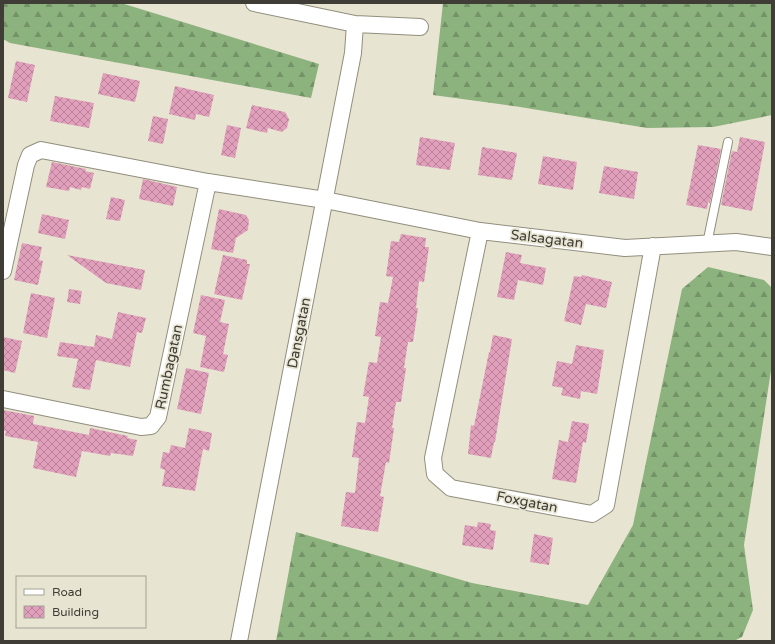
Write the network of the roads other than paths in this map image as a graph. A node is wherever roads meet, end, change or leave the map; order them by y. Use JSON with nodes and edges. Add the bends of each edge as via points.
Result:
{"nodes":[{"id":1,"x":254,"y":3,"type":"edge"},
{"id":2,"x":355,"y":24,"type":"junction"},
{"id":3,"x":420,"y":27,"type":"dead end"},
{"id":4,"x":728,"y":142,"type":"dead end"},
{"id":5,"x":208,"y":182,"type":"junction"},
{"id":6,"x":325,"y":200,"type":"junction"},
{"id":7,"x":480,"y":231,"type":"junction"},
{"id":8,"x":708,"y":244,"type":"junction"},
{"id":9,"x":653,"y":246,"type":"junction"},
{"id":10,"x":772,"y":246,"type":"edge"},
{"id":11,"x":3,"y":271,"type":"edge"},
{"id":12,"x":3,"y":399,"type":"edge"},
{"id":13,"x":239,"y":641,"type":"edge"}],
"edges":[{"from":1,"to":2,"type":"street"},
{"from":2,"to":3,"type":"street"},
{"from":2,"to":6,"type":"street","name":"Dansgatan","via":[[353,53]]},
{"from":4,"to":8,"type":"lane"},
{"from":5,"to":6,"type":"street"},
{"from":5,"to":11,"type":"street","via":[[41,150],[30,155],[26,165]]},
{"from":5,"to":12,"type":"street","name":"Rumbagatan","via":[[158,417],[151,426],[141,427]]},
{"from":6,"to":7,"type":"street","name":"Salsagatan"},
{"from":6,"to":13,"type":"street","name":"Dansgatan"},
{"from":7,"to":9,"type":"street","name":"Salsagatan","via":[[625,248]]},
{"from":7,"to":9,"type":"street","name":"Foxgatan","via":[[433,458],[435,474],[451,488],[592,514],[606,505]]},
{"from":8,"to":9,"type":"street","name":"Salsagatan"},
{"from":8,"to":10,"type":"street","name":"Salsagatan","via":[[736,242]]}]}
